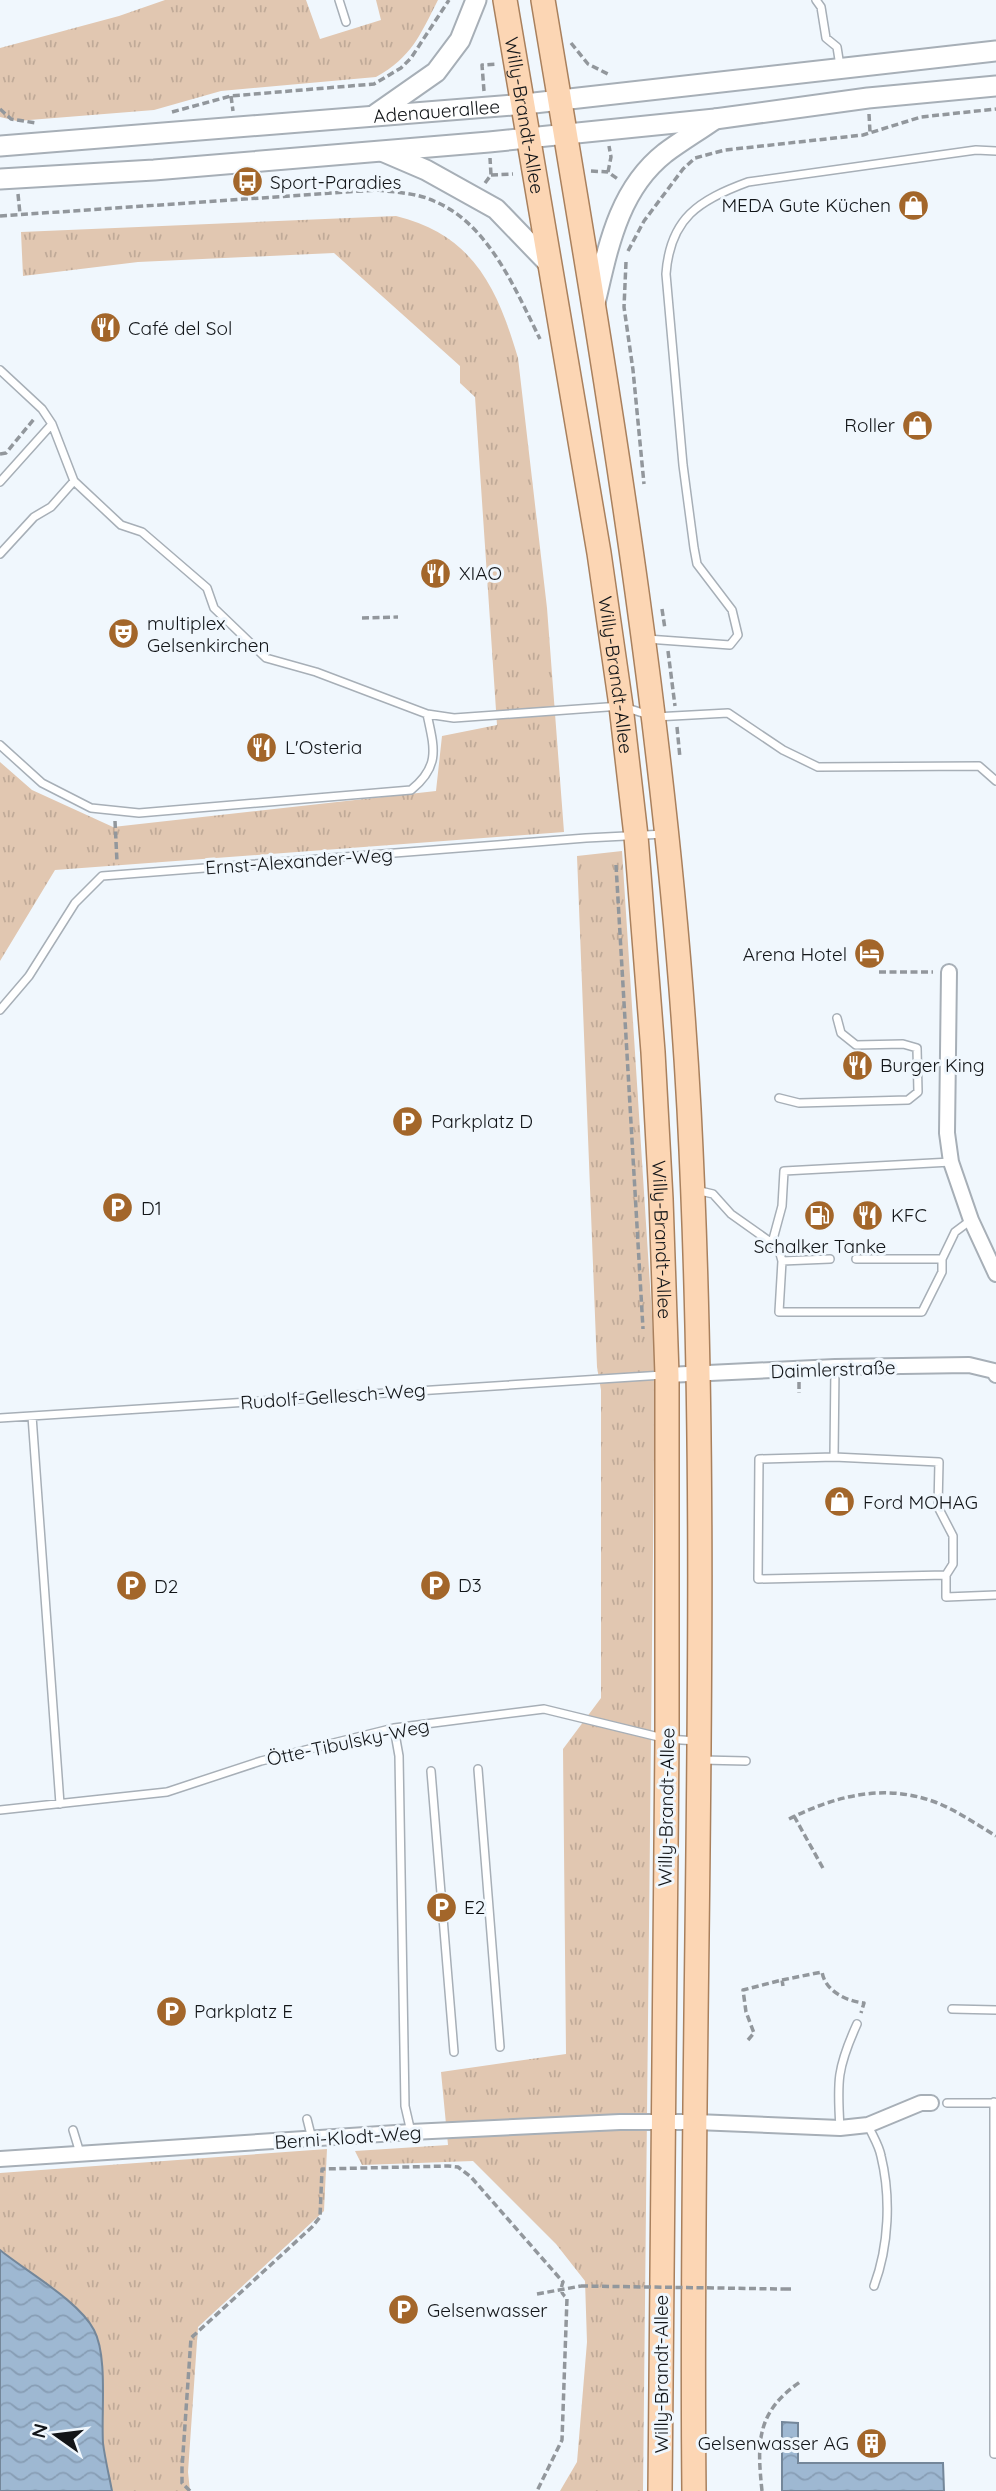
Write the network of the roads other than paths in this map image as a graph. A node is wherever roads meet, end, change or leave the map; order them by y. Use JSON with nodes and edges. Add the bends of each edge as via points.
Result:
{"nodes":[{"id":1,"x":339,"y":0,"type":"edge"},
{"id":2,"x":476,"y":0,"type":"edge"},
{"id":3,"x":505,"y":0,"type":"edge"},
{"id":4,"x":543,"y":0,"type":"edge"},
{"id":5,"x":816,"y":0,"type":"edge"},
{"id":6,"x":346,"y":22,"type":"dead end"},
{"id":7,"x":996,"y":51,"type":"edge"},
{"id":8,"x":841,"y":70,"type":"junction"},
{"id":9,"x":996,"y":86,"type":"edge"},
{"id":10,"x":561,"y":100,"type":"junction"},
{"id":11,"x":525,"y":104,"type":"junction"},
{"id":12,"x":376,"y":114,"type":"junction"},
{"id":13,"x":715,"y":119,"type":"junction"},
{"id":14,"x":565,"y":135,"type":"junction"},
{"id":15,"x":530,"y":138,"type":"junction"},
{"id":16,"x":0,"y":146,"type":"edge"},
{"id":17,"x":380,"y":150,"type":"junction"},
{"id":18,"x":996,"y":151,"type":"edge"},
{"id":19,"x":0,"y":179,"type":"edge"},
{"id":20,"x":551,"y":266,"type":"junction"},
{"id":21,"x":594,"y":307,"type":"junction"},
{"id":22,"x":0,"y":370,"type":"edge"},
{"id":23,"x":52,"y":424,"type":"junction"},
{"id":24,"x":74,"y":481,"type":"junction"},
{"id":25,"x":0,"y":482,"type":"edge"},
{"id":26,"x":0,"y":554,"type":"edge"},
{"id":27,"x":643,"y":638,"type":"junction"},
{"id":28,"x":621,"y":706,"type":"junction"},
{"id":29,"x":427,"y":713,"type":"junction"},
{"id":30,"x":654,"y":717,"type":"junction"},
{"id":31,"x":0,"y":745,"type":"edge"},
{"id":32,"x":996,"y":781,"type":"edge"},
{"id":33,"x":666,"y":834,"type":"junction"},
{"id":34,"x":636,"y":836,"type":"junction"},
{"id":35,"x":949,"y":972,"type":"road end"},
{"id":36,"x":0,"y":1010,"type":"edge"},
{"id":37,"x":837,"y":1018,"type":"dead end"},
{"id":38,"x":779,"y":1097,"type":"dead end"},
{"id":39,"x":951,"y":1162,"type":"junction"},
{"id":40,"x":692,"y":1189,"type":"junction"},
{"id":41,"x":971,"y":1220,"type":"junction"},
{"id":42,"x":772,"y":1243,"type":"junction"},
{"id":43,"x":830,"y":1259,"type":"dead end"},
{"id":44,"x":856,"y":1259,"type":"dead end"},
{"id":45,"x":942,"y":1259,"type":"junction"},
{"id":46,"x":782,"y":1261,"type":"junction"},
{"id":47,"x":996,"y":1274,"type":"edge"},
{"id":48,"x":835,"y":1367,"type":"junction"},
{"id":49,"x":995,"y":1368,"type":"edge"},
{"id":50,"x":699,"y":1374,"type":"junction"},
{"id":51,"x":667,"y":1375,"type":"junction"},
{"id":52,"x":32,"y":1416,"type":"junction"},
{"id":53,"x":0,"y":1418,"type":"edge"},
{"id":54,"x":835,"y":1457,"type":"junction"},
{"id":55,"x":946,"y":1575,"type":"junction"},
{"id":56,"x":996,"y":1595,"type":"edge"},
{"id":57,"x":394,"y":1728,"type":"junction"},
{"id":58,"x":667,"y":1739,"type":"junction"},
{"id":59,"x":698,"y":1750,"type":"junction"},
{"id":60,"x":746,"y":1761,"type":"dead end"},
{"id":61,"x":478,"y":1769,"type":"dead end"},
{"id":62,"x":430,"y":1771,"type":"dead end"},
{"id":63,"x":60,"y":1804,"type":"junction"},
{"id":64,"x":0,"y":1810,"type":"edge"},
{"id":65,"x":952,"y":2009,"type":"dead end"},
{"id":66,"x":996,"y":2010,"type":"edge"},
{"id":67,"x":857,"y":2024,"type":"road end"},
{"id":68,"x":500,"y":2047,"type":"dead end"},
{"id":69,"x":454,"y":2052,"type":"dead end"},
{"id":70,"x":995,"y":2102,"type":"edge"},
{"id":71,"x":933,"y":2103,"type":"dead end"},
{"id":72,"x":947,"y":2103,"type":"dead end"},
{"id":73,"x":307,"y":2119,"type":"dead end"},
{"id":74,"x":696,"y":2122,"type":"junction"},
{"id":75,"x":663,"y":2123,"type":"junction"},
{"id":76,"x":868,"y":2125,"type":"junction"},
{"id":77,"x":840,"y":2128,"type":"junction"},
{"id":78,"x":73,"y":2130,"type":"dead end"},
{"id":79,"x":411,"y":2132,"type":"junction"},
{"id":80,"x":312,"y":2140,"type":"junction"},
{"id":81,"x":80,"y":2152,"type":"junction"},
{"id":82,"x":0,"y":2160,"type":"edge"},
{"id":83,"x":874,"y":2286,"type":"dead end"},
{"id":84,"x":996,"y":2454,"type":"edge"},
{"id":85,"x":660,"y":2491,"type":"edge"},
{"id":86,"x":694,"y":2491,"type":"edge"}],
"edges":[{"from":1,"to":6,"type":"lane"},
{"from":2,"to":12,"type":"main road","via":[[460,40],[436,72]]},
{"from":3,"to":11,"type":"main road","name":"Willy-Brandt-Allee"},
{"from":4,"to":10,"type":"main road","name":"Willy-Brandt-Allee"},
{"from":5,"to":8,"type":"lane","via":[[826,38],[837,47]]},
{"from":7,"to":8,"type":"main road","name":"Adenauerallee"},
{"from":8,"to":10,"type":"main road","name":"Adenauerallee"},
{"from":9,"to":13,"type":"main road","name":"Adenauerallee"},
{"from":10,"to":11,"type":"main road","name":"Adenauerallee"},
{"from":10,"to":14,"type":"main road","name":"Willy-Brandt-Allee"},
{"from":11,"to":12,"type":"main road","name":"Adenauerallee"},
{"from":11,"to":15,"type":"main road","name":"Willy-Brandt-Allee"},
{"from":12,"to":16,"type":"main road","name":"Adenauerallee"},
{"from":13,"to":14,"type":"main road","name":"Adenauerallee"},
{"from":13,"to":21,"type":"main road","via":[[664,154],[632,190],[609,243]]},
{"from":14,"to":15,"type":"main road","name":"Adenauerallee"},
{"from":14,"to":21,"type":"main road","name":"Willy-Brandt-Allee"},
{"from":15,"to":17,"type":"main road","name":"Adenauerallee"},
{"from":15,"to":20,"type":"main road","name":"Willy-Brandt-Allee"},
{"from":17,"to":19,"type":"main road","name":"Adenauerallee"},
{"from":17,"to":20,"type":"main road","via":[[496,209]]},
{"from":18,"to":27,"type":"lane","via":[[975,150],[748,182],[691,209],[668,253],[666,274],[683,464],[701,571],[732,610],[738,635],[730,645]]},
{"from":20,"to":28,"type":"main road","name":"Willy-Brandt-Allee"},
{"from":21,"to":27,"type":"main road","name":"Willy-Brandt-Allee"},
{"from":22,"to":23,"type":"lane"},
{"from":23,"to":24,"type":"lane"},
{"from":23,"to":25,"type":"lane"},
{"from":24,"to":26,"type":"lane"},
{"from":24,"to":29,"type":"lane","via":[[121,526],[142,532],[207,588],[214,608],[266,658]]},
{"from":27,"to":30,"type":"main road","name":"Willy-Brandt-Allee"},
{"from":28,"to":29,"type":"lane","via":[[454,718]]},
{"from":28,"to":30,"type":"lane"},
{"from":28,"to":34,"type":"main road","name":"Willy-Brandt-Allee"},
{"from":29,"to":31,"type":"lane","via":[[434,748],[427,777],[411,790],[139,813],[91,808],[42,783]]},
{"from":30,"to":32,"type":"lane","via":[[728,713],[818,767],[979,766]]},
{"from":30,"to":33,"type":"main road","name":"Willy-Brandt-Allee"},
{"from":33,"to":34,"type":"lane","name":"Ernst-Alexander-Weg"},
{"from":33,"to":40,"type":"main road","name":"Willy-Brandt-Allee"},
{"from":34,"to":36,"type":"lane","name":"Ernst-Alexander-Weg","via":[[102,876],[75,902],[29,976]]},
{"from":34,"to":51,"type":"main road","name":"Willy-Brandt-Allee","via":[[655,1079]]},
{"from":35,"to":39,"type":"street","via":[[947,1133]]},
{"from":37,"to":38,"type":"lane","via":[[841,1033],[856,1045],[917,1048],[918,1092],[908,1100],[799,1103]]},
{"from":39,"to":41,"type":"street"},
{"from":39,"to":42,"type":"lane","via":[[784,1171],[782,1206]]},
{"from":40,"to":42,"type":"lane","via":[[713,1194],[731,1214]]},
{"from":40,"to":50,"type":"main road","name":"Willy-Brandt-Allee"},
{"from":41,"to":45,"type":"lane","via":[[955,1232]]},
{"from":41,"to":47,"type":"street"},
{"from":42,"to":46,"type":"lane"},
{"from":43,"to":46,"type":"lane"},
{"from":44,"to":45,"type":"lane"},
{"from":45,"to":46,"type":"lane","via":[[942,1272],[922,1312],[779,1312]]},
{"from":48,"to":49,"type":"street","name":"Daimlerstraße"},
{"from":48,"to":50,"type":"street","name":"Daimlerstraße"},
{"from":48,"to":54,"type":"lane"},
{"from":50,"to":51,"type":"street","name":"Daimlerstraße"},
{"from":50,"to":59,"type":"main road","name":"Willy-Brandt-Allee"},
{"from":51,"to":52,"type":"lane","name":"Rudolf-Gellesch-Weg"},
{"from":51,"to":58,"type":"main road","name":"Willy-Brandt-Allee"},
{"from":52,"to":53,"type":"lane","name":"Rudolf-Gellesch-Weg"},
{"from":52,"to":63,"type":"lane"},
{"from":54,"to":55,"type":"lane","via":[[939,1462],[938,1507],[953,1536],[953,1564]]},
{"from":54,"to":55,"type":"lane","via":[[759,1459],[758,1579]]},
{"from":55,"to":56,"type":"lane","via":[[946,1597]]},
{"from":57,"to":58,"type":"lane","name":"Ötte-Tibulsky-Weg","via":[[544,1709]]},
{"from":57,"to":63,"type":"lane","name":"Ötte-Tibulsky-Weg","via":[[261,1761],[167,1792]]},
{"from":57,"to":79,"type":"lane","via":[[399,1756],[405,2106]]},
{"from":58,"to":59,"type":"lane","name":"Ötte-Tibulsky-Weg"},
{"from":58,"to":75,"type":"main road","name":"Willy-Brandt-Allee"},
{"from":59,"to":60,"type":"lane","name":"Ötte-Tibulsky-Weg"},
{"from":59,"to":74,"type":"main road","name":"Willy-Brandt-Allee"},
{"from":61,"to":68,"type":"lane"},
{"from":62,"to":69,"type":"lane"},
{"from":63,"to":64,"type":"lane","name":"Ötte-Tibulsky-Weg"},
{"from":65,"to":66,"type":"lane"},
{"from":67,"to":77,"type":"lane","via":[[837,2081]]},
{"from":70,"to":72,"type":"lane"},
{"from":70,"to":84,"type":"lane"},
{"from":71,"to":76,"type":"street","name":"Berni-Klodt-Weg","via":[[921,2103]]},
{"from":73,"to":80,"type":"lane"},
{"from":74,"to":75,"type":"street","name":"Berni-Klodt-Weg"},
{"from":74,"to":77,"type":"street","name":"Berni-Klodt-Weg"},
{"from":74,"to":86,"type":"main road","name":"Willy-Brandt-Allee"},
{"from":75,"to":79,"type":"street","name":"Berni-Klodt-Weg"},
{"from":75,"to":85,"type":"main road","name":"Willy-Brandt-Allee"},
{"from":76,"to":77,"type":"street","name":"Berni-Klodt-Weg"},
{"from":76,"to":83,"type":"lane","via":[[881,2154],[887,2205],[886,2239]]},
{"from":78,"to":81,"type":"lane"},
{"from":79,"to":80,"type":"street","name":"Berni-Klodt-Weg"},
{"from":80,"to":81,"type":"street","name":"Berni-Klodt-Weg"},
{"from":81,"to":82,"type":"street","name":"Berni-Klodt-Weg"}]}
